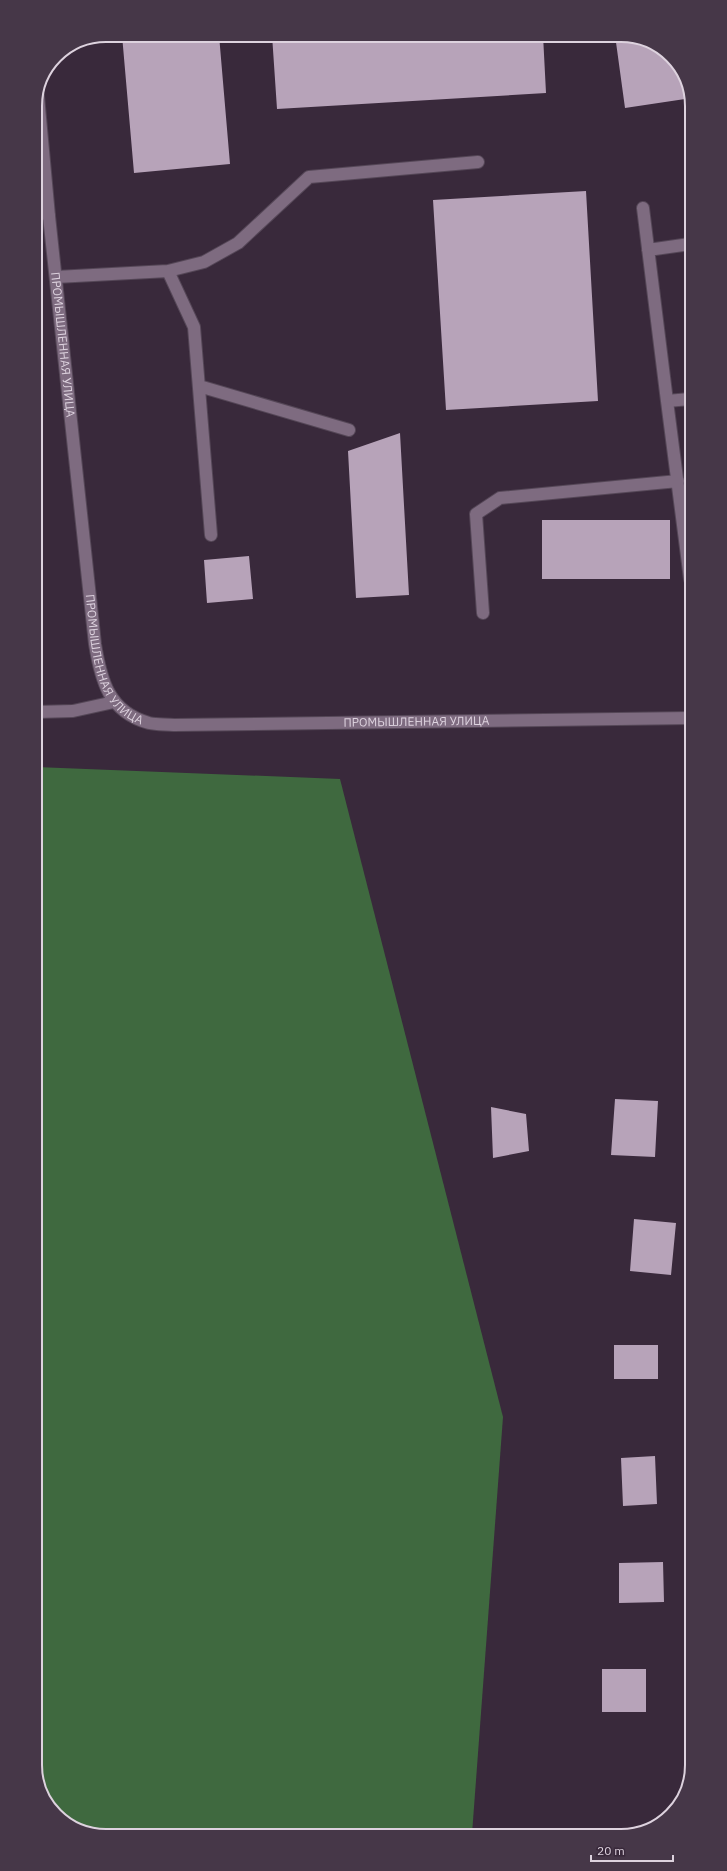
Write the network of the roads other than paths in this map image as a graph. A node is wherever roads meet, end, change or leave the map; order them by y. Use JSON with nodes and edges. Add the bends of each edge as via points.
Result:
{"nodes":[{"id":1,"x":42,"y":140,"type":"edge"},
{"id":2,"x":478,"y":162,"type":"dead end"},
{"id":3,"x":643,"y":208,"type":"dead end"},
{"id":4,"x":42,"y":212,"type":"edge"},
{"id":5,"x":49,"y":216,"type":"junction"},
{"id":6,"x":685,"y":245,"type":"edge"},
{"id":7,"x":648,"y":250,"type":"junction"},
{"id":8,"x":168,"y":271,"type":"junction"},
{"id":9,"x":56,"y":277,"type":"junction"},
{"id":10,"x":199,"y":386,"type":"junction"},
{"id":11,"x":685,"y":399,"type":"edge"},
{"id":12,"x":667,"y":401,"type":"junction"},
{"id":13,"x":349,"y":430,"type":"dead end"},
{"id":14,"x":678,"y":481,"type":"junction"},
{"id":15,"x":211,"y":536,"type":"dead end"},
{"id":16,"x":685,"y":538,"type":"edge"},
{"id":17,"x":483,"y":613,"type":"dead end"},
{"id":18,"x":114,"y":702,"type":"junction"},
{"id":19,"x":42,"y":712,"type":"edge"},
{"id":20,"x":685,"y":718,"type":"edge"}],
"edges":[{"from":1,"to":5,"type":"street","name":"ПРОМЫШЛЕННАЯ УЛИЦА"},
{"from":2,"to":8,"type":"street","via":[[308,177],[238,243],[204,262]]},
{"from":3,"to":7,"type":"street"},
{"from":4,"to":5,"type":"street"},
{"from":5,"to":9,"type":"street","name":"ПРОМЫШЛЕННАЯ УЛИЦА"},
{"from":6,"to":7,"type":"street"},
{"from":7,"to":12,"type":"street"},
{"from":8,"to":9,"type":"street"},
{"from":8,"to":10,"type":"street","via":[[194,327]]},
{"from":9,"to":18,"type":"street","name":"ПРОМЫШЛЕННАЯ УЛИЦА","via":[[95,644],[99,668]]},
{"from":10,"to":13,"type":"street"},
{"from":10,"to":15,"type":"street"},
{"from":11,"to":12,"type":"street"},
{"from":12,"to":14,"type":"street"},
{"from":14,"to":16,"type":"street"},
{"from":14,"to":17,"type":"street","via":[[500,498],[476,514]]},
{"from":18,"to":19,"type":"street","via":[[73,711]]},
{"from":18,"to":20,"type":"street","name":"ПРОМЫШЛЕННАЯ УЛИЦА","via":[[129,716],[150,723],[174,725]]}]}
